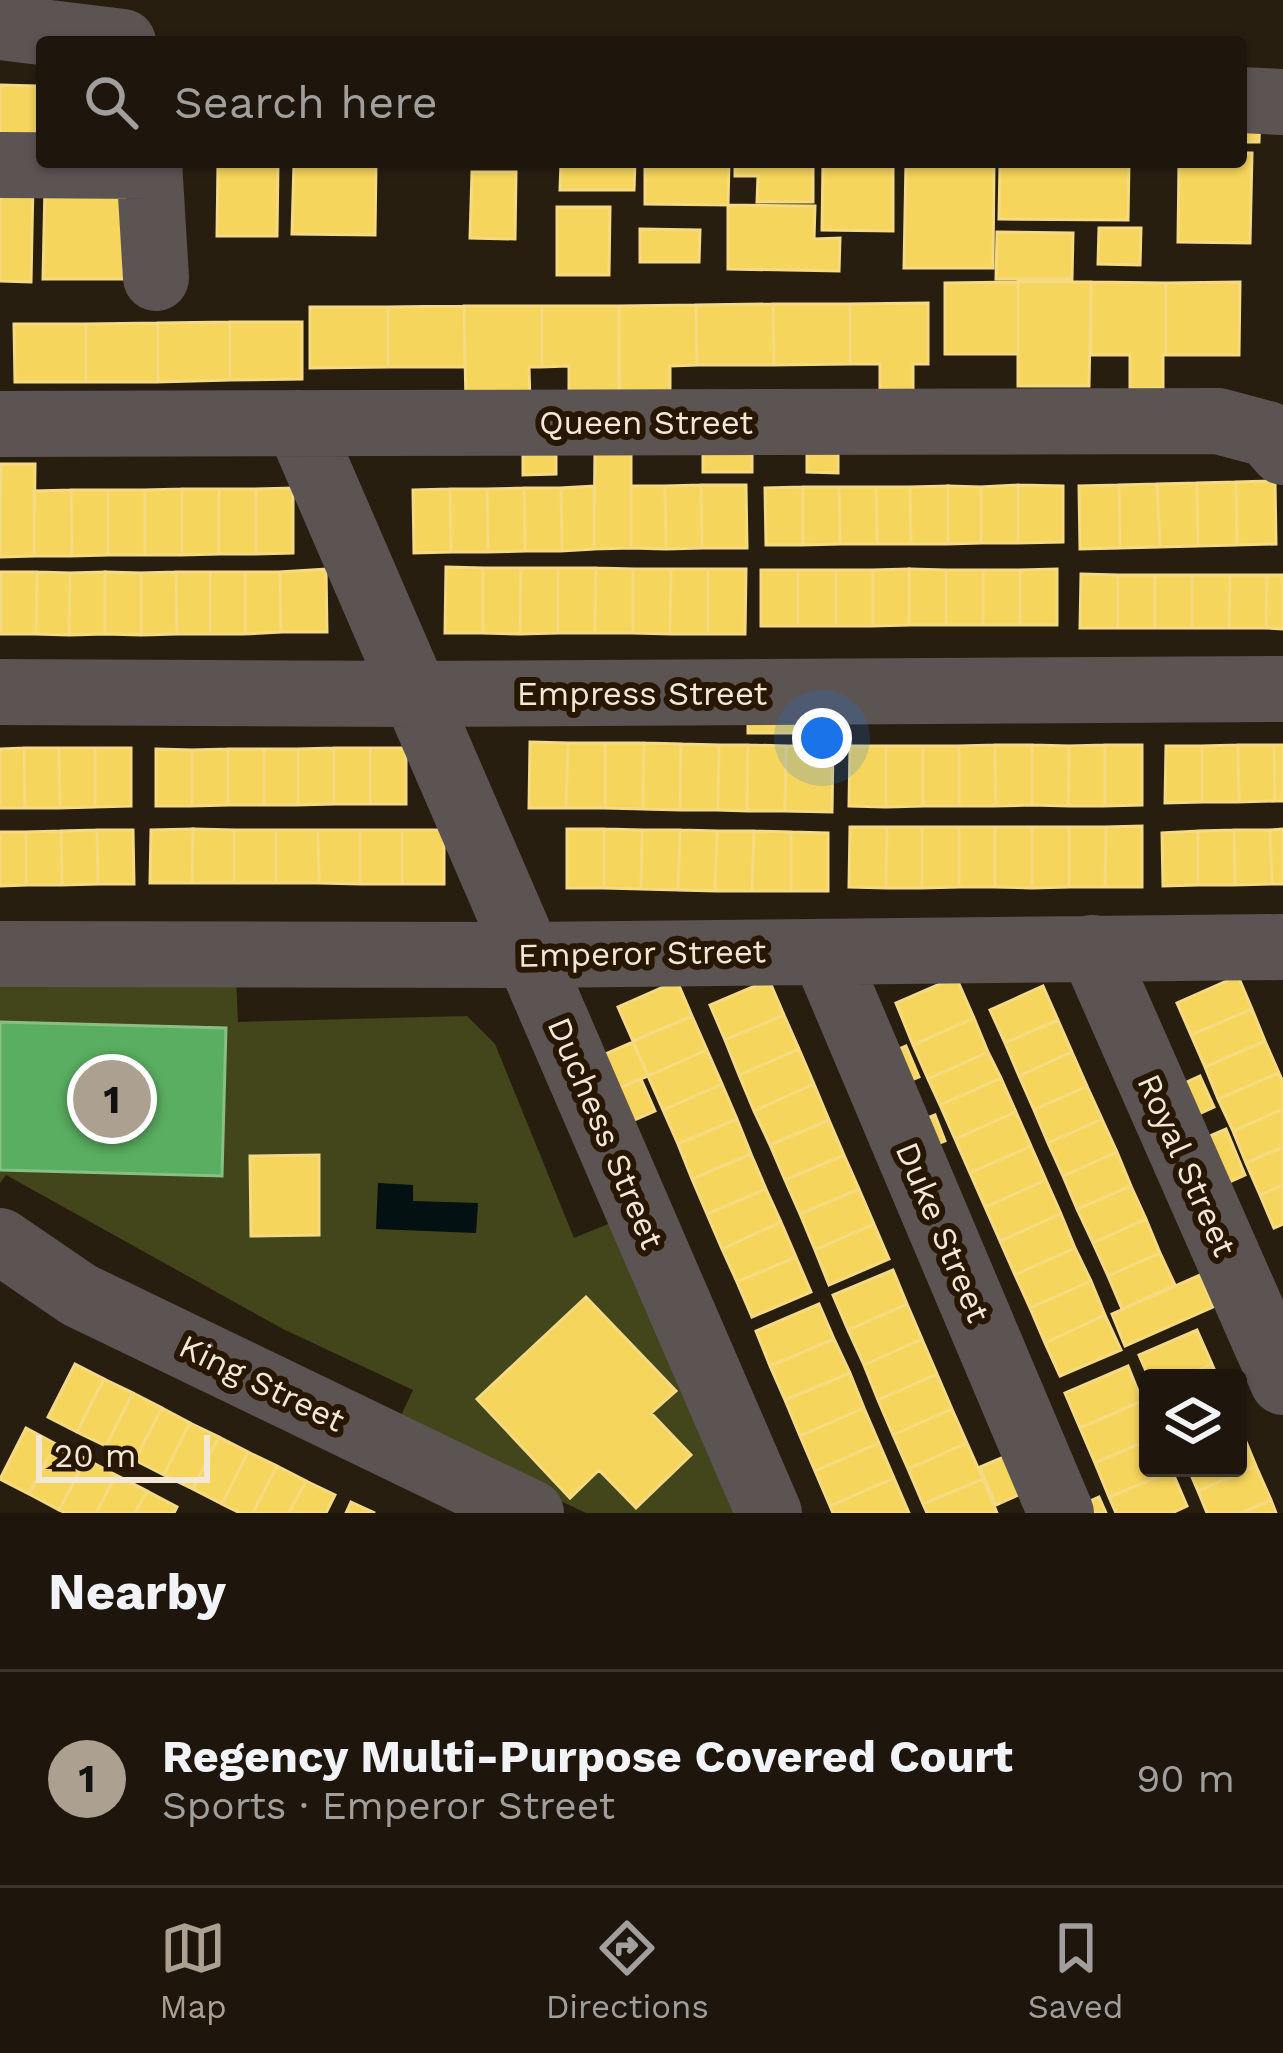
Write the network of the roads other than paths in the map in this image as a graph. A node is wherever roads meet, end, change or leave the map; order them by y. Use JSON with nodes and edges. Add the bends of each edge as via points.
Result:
{"nodes":[{"id":1,"x":0,"y":27,"type":"edge"},
{"id":2,"x":74,"y":36,"type":"edge"},
{"id":3,"x":1247,"y":100,"type":"edge"},
{"id":4,"x":1283,"y":102,"type":"edge"},
{"id":5,"x":0,"y":165,"type":"edge"},
{"id":6,"x":36,"y":165,"type":"edge"},
{"id":7,"x":149,"y":168,"type":"edge"},
{"id":8,"x":156,"y":278,"type":"dead end"},
{"id":9,"x":298,"y":423,"type":"junction"},
{"id":10,"x":0,"y":424,"type":"edge"},
{"id":11,"x":1283,"y":452,"type":"edge"},
{"id":12,"x":1283,"y":688,"type":"edge"},
{"id":13,"x":0,"y":692,"type":"edge"},
{"id":14,"x":415,"y":694,"type":"junction"},
{"id":15,"x":1283,"y":946,"type":"edge"},
{"id":16,"x":1092,"y":948,"type":"junction"},
{"id":17,"x":824,"y":952,"type":"junction"},
{"id":18,"x":0,"y":954,"type":"edge"},
{"id":19,"x":530,"y":955,"type":"junction"},
{"id":20,"x":0,"y":1241,"type":"edge"},
{"id":21,"x":1283,"y":1382,"type":"edge"},
{"id":22,"x":531,"y":1513,"type":"edge"},
{"id":23,"x":769,"y":1513,"type":"edge"},
{"id":24,"x":1061,"y":1513,"type":"edge"}],
"edges":[{"from":1,"to":2,"type":"street"},
{"from":3,"to":4,"type":"street"},
{"from":5,"to":6,"type":"street"},
{"from":7,"to":8,"type":"street"},
{"from":9,"to":10,"type":"street","name":"Queen Street"},
{"from":9,"to":11,"type":"street","name":"Queen Street","via":[[1218,421],[1268,434]]},
{"from":9,"to":14,"type":"street","name":"Duchess Street"},
{"from":12,"to":14,"type":"street","name":"Empress Street"},
{"from":13,"to":14,"type":"street","name":"Empress Street"},
{"from":14,"to":19,"type":"street","name":"Duchess Street"},
{"from":15,"to":16,"type":"street","name":"Emperor Street"},
{"from":16,"to":17,"type":"street","name":"Emperor Street"},
{"from":16,"to":21,"type":"street","name":"Royal Street"},
{"from":17,"to":19,"type":"street","name":"Emperor Street"},
{"from":17,"to":24,"type":"street","name":"Duke Street"},
{"from":18,"to":19,"type":"street","name":"Emperor Street"},
{"from":19,"to":23,"type":"street","name":"Duchess Street"},
{"from":20,"to":22,"type":"street","name":"King Street","via":[[79,1295]]}]}
